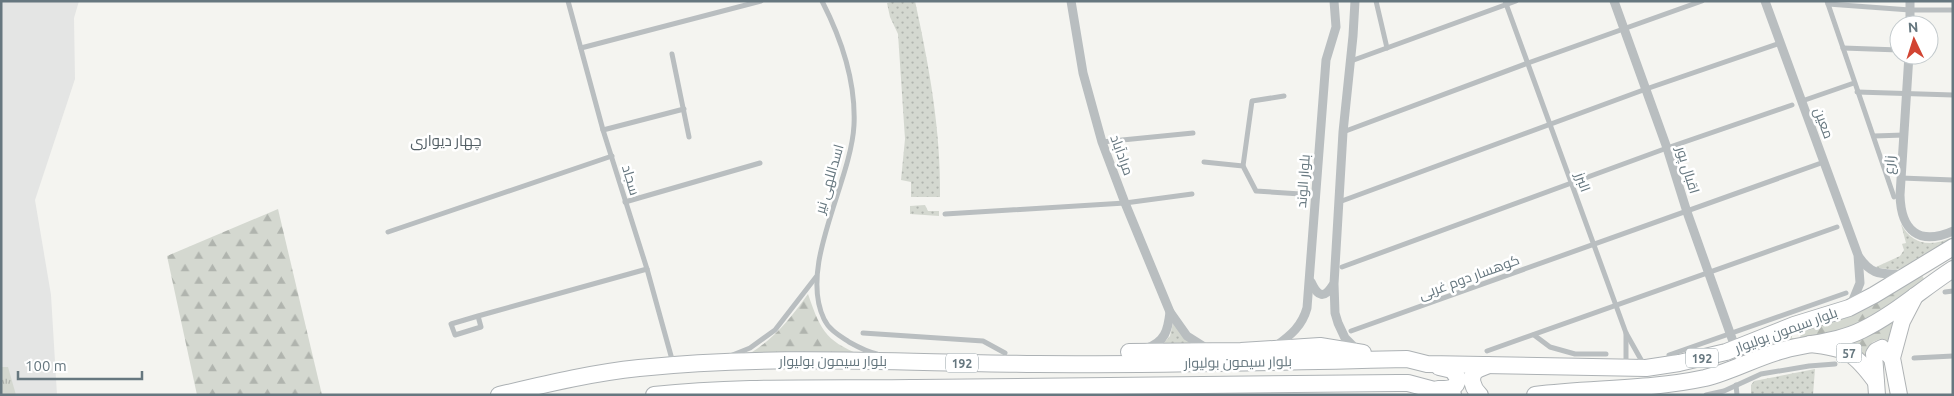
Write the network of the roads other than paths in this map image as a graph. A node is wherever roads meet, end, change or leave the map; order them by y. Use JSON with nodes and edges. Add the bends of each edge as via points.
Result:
{"nodes":[{"id":1,"x":568,"y":1,"type":"edge"},
{"id":2,"x":761,"y":1,"type":"edge"},
{"id":3,"x":822,"y":1,"type":"edge"},
{"id":4,"x":1071,"y":1,"type":"edge"},
{"id":5,"x":1334,"y":1,"type":"edge"},
{"id":6,"x":1355,"y":1,"type":"edge"},
{"id":7,"x":1376,"y":1,"type":"edge"},
{"id":8,"x":1516,"y":1,"type":"edge"},
{"id":9,"x":1614,"y":1,"type":"edge"},
{"id":10,"x":1702,"y":1,"type":"edge"},
{"id":11,"x":1765,"y":1,"type":"edge"},
{"id":12,"x":1827,"y":2,"type":"edge"},
{"id":13,"x":1506,"y":3,"type":"edge"},
{"id":14,"x":1910,"y":5,"type":"edge"},
{"id":15,"x":1953,"y":10,"type":"edge"},
{"id":16,"x":1624,"y":30,"type":"junction"},
{"id":17,"x":1780,"y":43,"type":"junction"},
{"id":18,"x":581,"y":48,"type":"junction"},
{"id":19,"x":1387,"y":48,"type":"junction"},
{"id":20,"x":1843,"y":48,"type":"junction"},
{"id":21,"x":1889,"y":50,"type":"edge"},
{"id":22,"x":672,"y":54,"type":"dead end"},
{"id":23,"x":1351,"y":61,"type":"junction"},
{"id":24,"x":1528,"y":63,"type":"junction"},
{"id":25,"x":1909,"y":65,"type":"edge"},
{"id":26,"x":1854,"y":84,"type":"junction"},
{"id":27,"x":1646,"y":89,"type":"junction"},
{"id":28,"x":1857,"y":92,"type":"junction"},
{"id":29,"x":1908,"y":94,"type":"junction"},
{"id":30,"x":1953,"y":95,"type":"edge"},
{"id":31,"x":1284,"y":96,"type":"dead end"},
{"id":32,"x":1802,"y":101,"type":"junction"},
{"id":33,"x":1792,"y":105,"type":"dead end"},
{"id":34,"x":684,"y":110,"type":"junction"},
{"id":35,"x":1550,"y":124,"type":"junction"},
{"id":36,"x":604,"y":130,"type":"junction"},
{"id":37,"x":1342,"y":132,"type":"junction"},
{"id":38,"x":1193,"y":133,"type":"dead end"},
{"id":39,"x":1905,"y":135,"type":"junction"},
{"id":40,"x":1874,"y":136,"type":"junction"},
{"id":41,"x":689,"y":138,"type":"dead end"},
{"id":42,"x":1102,"y":142,"type":"junction"},
{"id":43,"x":1667,"y":148,"type":"junction"},
{"id":44,"x":612,"y":156,"type":"junction"},
{"id":45,"x":1204,"y":162,"type":"dead end"},
{"id":46,"x":1824,"y":162,"type":"junction"},
{"id":47,"x":760,"y":163,"type":"dead end"},
{"id":48,"x":1242,"y":166,"type":"junction"},
{"id":49,"x":1902,"y":178,"type":"junction"},
{"id":50,"x":1953,"y":180,"type":"edge"},
{"id":51,"x":1572,"y":184,"type":"junction"},
{"id":52,"x":1192,"y":194,"type":"dead end"},
{"id":53,"x":1316,"y":195,"type":"junction"},
{"id":54,"x":1894,"y":197,"type":"dead end"},
{"id":55,"x":625,"y":202,"type":"junction"},
{"id":56,"x":1338,"y":202,"type":"junction"},
{"id":57,"x":1125,"y":203,"type":"junction"},
{"id":58,"x":1687,"y":212,"type":"junction"},
{"id":59,"x":945,"y":214,"type":"dead end"},
{"id":60,"x":1837,"y":227,"type":"dead end"},
{"id":61,"x":1953,"y":231,"type":"edge"},
{"id":62,"x":388,"y":232,"type":"dead end"},
{"id":63,"x":1594,"y":245,"type":"junction"},
{"id":64,"x":1953,"y":247,"type":"edge"},
{"id":65,"x":1858,"y":255,"type":"junction"},
{"id":66,"x":1342,"y":267,"type":"dead end"},
{"id":67,"x":647,"y":268,"type":"junction"},
{"id":68,"x":1953,"y":269,"type":"edge"},
{"id":69,"x":1709,"y":273,"type":"junction"},
{"id":70,"x":1907,"y":276,"type":"junction"},
{"id":71,"x":816,"y":277,"type":"junction"},
{"id":72,"x":1310,"y":282,"type":"junction"},
{"id":73,"x":1334,"y":284,"type":"junction"},
{"id":74,"x":1953,"y":291,"type":"edge"},
{"id":75,"x":1945,"y":292,"type":"dead end"},
{"id":76,"x":1915,"y":296,"type":"junction"},
{"id":77,"x":1847,"y":300,"type":"junction"},
{"id":78,"x":1617,"y":306,"type":"junction"},
{"id":79,"x":1170,"y":312,"type":"junction"},
{"id":80,"x":478,"y":316,"type":"junction"},
{"id":81,"x":1351,"y":331,"type":"dead end"},
{"id":82,"x":863,"y":333,"type":"dead end"},
{"id":83,"x":1626,"y":333,"type":"junction"},
{"id":84,"x":1534,"y":335,"type":"junction"},
{"id":85,"x":1733,"y":341,"type":"junction"},
{"id":86,"x":1810,"y":344,"type":"junction"},
{"id":87,"x":1272,"y":348,"type":"junction"},
{"id":88,"x":1212,"y":351,"type":"junction"},
{"id":89,"x":1358,"y":351,"type":"junction"},
{"id":90,"x":1005,"y":352,"type":"junction"},
{"id":91,"x":1136,"y":352,"type":"junction"},
{"id":92,"x":1606,"y":354,"type":"dead end"},
{"id":93,"x":1669,"y":355,"type":"dead end"},
{"id":94,"x":1953,"y":356,"type":"edge"},
{"id":95,"x":1488,"y":358,"type":"junction"},
{"id":96,"x":1892,"y":358,"type":"junction"},
{"id":97,"x":1914,"y":358,"type":"dead end"},
{"id":98,"x":1382,"y":359,"type":"junction"},
{"id":99,"x":927,"y":361,"type":"junction"},
{"id":100,"x":712,"y":363,"type":"junction"},
{"id":101,"x":1427,"y":364,"type":"junction"},
{"id":102,"x":1835,"y":364,"type":"dead end"},
{"id":103,"x":674,"y":365,"type":"junction"},
{"id":104,"x":1623,"y":368,"type":"junction"},
{"id":105,"x":1646,"y":368,"type":"junction"},
{"id":106,"x":1054,"y":386,"type":"junction"},
{"id":107,"x":1736,"y":386,"type":"junction"},
{"id":108,"x":1623,"y":388,"type":"junction"},
{"id":109,"x":1431,"y":389,"type":"junction"},
{"id":110,"x":1877,"y":389,"type":"edge"},
{"id":111,"x":841,"y":392,"type":"edge"},
{"id":112,"x":668,"y":394,"type":"edge"},
{"id":113,"x":1557,"y":394,"type":"edge"},
{"id":114,"x":499,"y":395,"type":"edge"},
{"id":115,"x":1002,"y":395,"type":"edge"},
{"id":116,"x":1453,"y":395,"type":"edge"},
{"id":117,"x":1480,"y":395,"type":"edge"},
{"id":118,"x":1535,"y":395,"type":"edge"},
{"id":119,"x":1608,"y":395,"type":"edge"},
{"id":120,"x":1706,"y":395,"type":"edge"},
{"id":121,"x":1737,"y":395,"type":"edge"},
{"id":122,"x":1899,"y":395,"type":"edge"}],
"edges":[{"from":1,"to":18,"type":"street","name":"سجاد"},
{"from":2,"to":18,"type":"street"},
{"from":3,"to":71,"type":"street","name":"اسداللهی نیر","via":[[838,39],[850,82],[854,126],[848,161],[825,232]]},
{"from":4,"to":42,"type":"street","name":"مرادآباد","via":[[1083,73]]},
{"from":5,"to":53,"type":"street","name":"بلوار الوند","via":[[1336,27],[1326,60]]},
{"from":6,"to":23,"type":"street"},
{"from":7,"to":19,"type":"street"},
{"from":8,"to":13,"type":"street"},
{"from":9,"to":16,"type":"street","name":"اقبال پور"},
{"from":10,"to":16,"type":"street"},
{"from":11,"to":17,"type":"street","name":"معین"},
{"from":12,"to":14,"type":"street"},
{"from":12,"to":20,"type":"street"},
{"from":13,"to":19,"type":"street"},
{"from":13,"to":24,"type":"street","name":"البرز"},
{"from":14,"to":15,"type":"street"},
{"from":16,"to":24,"type":"street"},
{"from":16,"to":27,"type":"street","name":"اقبال پور"},
{"from":17,"to":27,"type":"street"},
{"from":17,"to":32,"type":"street","name":"معین"},
{"from":18,"to":36,"type":"street","name":"سجاد"},
{"from":19,"to":23,"type":"street"},
{"from":20,"to":21,"type":"street"},
{"from":20,"to":26,"type":"street"},
{"from":22,"to":34,"type":"street"},
{"from":23,"to":37,"type":"street"},
{"from":24,"to":35,"type":"street","name":"البرز"},
{"from":24,"to":37,"type":"street"},
{"from":25,"to":29,"type":"street","name":"زارع"},
{"from":26,"to":28,"type":"street"},
{"from":26,"to":32,"type":"street"},
{"from":27,"to":35,"type":"street"},
{"from":27,"to":43,"type":"street","name":"اقبال پور"},
{"from":28,"to":29,"type":"street"},
{"from":28,"to":40,"type":"street"},
{"from":29,"to":30,"type":"street"},
{"from":29,"to":39,"type":"street","name":"زارع"},
{"from":31,"to":48,"type":"street","via":[[1252,101]]},
{"from":32,"to":46,"type":"street","name":"معین"},
{"from":33,"to":43,"type":"street"},
{"from":34,"to":36,"type":"street"},
{"from":34,"to":41,"type":"street"},
{"from":35,"to":51,"type":"street","name":"البرز"},
{"from":35,"to":56,"type":"street"},
{"from":36,"to":44,"type":"street","name":"سجاد"},
{"from":37,"to":56,"type":"street"},
{"from":38,"to":42,"type":"street"},
{"from":39,"to":40,"type":"street"},
{"from":39,"to":49,"type":"street","name":"زارع"},
{"from":40,"to":54,"type":"street"},
{"from":42,"to":57,"type":"street","name":"مرادآباد"},
{"from":43,"to":51,"type":"street"},
{"from":43,"to":58,"type":"street","name":"اقبال پور"},
{"from":44,"to":55,"type":"street","name":"سجاد"},
{"from":44,"to":62,"type":"street"},
{"from":45,"to":48,"type":"street"},
{"from":46,"to":58,"type":"street","name":"کوهسار دوم غربی"},
{"from":46,"to":65,"type":"street","name":"معین"},
{"from":47,"to":55,"type":"street"},
{"from":48,"to":53,"type":"street","via":[[1256,191]]},
{"from":49,"to":50,"type":"street"},
{"from":49,"to":61,"type":"street","name":"زارع","via":[[1902,215],[1908,226],[1932,238]]},
{"from":51,"to":63,"type":"street","name":"البرز"},
{"from":51,"to":66,"type":"street"},
{"from":52,"to":57,"type":"street"},
{"from":53,"to":72,"type":"street","name":"بلوار الوند"},
{"from":55,"to":67,"type":"street","name":"سجاد"},
{"from":56,"to":73,"type":"street"},
{"from":57,"to":59,"type":"street"},
{"from":57,"to":79,"type":"street","name":"مرادآباد"},
{"from":58,"to":63,"type":"street","name":"کوهسار دوم غربی"},
{"from":58,"to":69,"type":"street","name":"اقبال پور"},
{"from":60,"to":69,"type":"street"},
{"from":63,"to":78,"type":"street","name":"البرز"},
{"from":63,"to":81,"type":"street","name":"کوهسار دوم غربی"},
{"from":64,"to":70,"type":"main road","name":"بلوار سیمون بولیوار","number":"192"},
{"from":65,"to":70,"type":"street","name":"معین","via":[[1870,270]]},
{"from":65,"to":77,"type":"street","name":"معین","via":[[1860,283]]},
{"from":67,"to":80,"type":"street"},
{"from":67,"to":103,"type":"street","name":"سجاد"},
{"from":68,"to":76,"type":"main road","name":"بلوار سیمون بولیوار","number":"192"},
{"from":69,"to":78,"type":"street"},
{"from":69,"to":85,"type":"street","name":"اقبال پور"},
{"from":70,"to":77,"type":"main road","name":"بلوار سیمون بولیوار","number":"192"},
{"from":71,"to":99,"type":"street","name":"اسداللهی نیر","via":[[824,320],[835,333],[874,354]]},
{"from":71,"to":100,"type":"street","name":"اسداللهی نیر","via":[[775,330],[750,348]]},
{"from":72,"to":73,"type":"street","via":[[1314,290],[1323,295]]},
{"from":72,"to":87,"type":"street","name":"بلوار الوند","via":[[1305,317],[1290,336]]},
{"from":73,"to":89,"type":"street","via":[[1338,322]]},
{"from":74,"to":75,"type":"street"},
{"from":76,"to":86,"type":"main road","name":"بلوار سیمون بولیوار","number":"192","via":[[1859,332]]},
{"from":76,"to":96,"type":"main road","via":[[1902,321]]},
{"from":77,"to":85,"type":"main road","name":"بلوار سیمون بولیوار","number":"192"},
{"from":78,"to":83,"type":"street","name":"البرز"},
{"from":78,"to":84,"type":"street"},
{"from":79,"to":88,"type":"street","name":"مرادآباد","via":[[1187,336]]},
{"from":79,"to":91,"type":"street","via":[[1163,339]]},
{"from":80,"to":80,"type":"street","via":[[451,324],[455,335],[481,328]]},
{"from":82,"to":90,"type":"street","via":[[983,341]]},
{"from":83,"to":104,"type":"street"},
{"from":83,"to":105,"type":"street","name":"البرز"},
{"from":84,"to":92,"type":"street","via":[[1550,347],[1567,352]]},
{"from":84,"to":95,"type":"street"},
{"from":85,"to":93,"type":"street"},
{"from":85,"to":105,"type":"main road","name":"بلوار سیمون بولیوار","number":"192","via":[[1726,352],[1679,364]]},
{"from":86,"to":108,"type":"main road","name":"بلوار سیمون بولیوار","number":"192","via":[[1767,355],[1707,377]]},
{"from":86,"to":110,"type":"main road","number":"57","via":[[1847,351],[1865,368]]},
{"from":87,"to":88,"type":"main road"},
{"from":87,"to":89,"type":"main road","via":[[1320,346]]},
{"from":88,"to":91,"type":"main road"},
{"from":89,"to":98,"type":"main road"},
{"from":90,"to":91,"type":"main road"},
{"from":90,"to":99,"type":"main road"},
{"from":94,"to":97,"type":"street"},
{"from":95,"to":101,"type":"main road","name":"بلوار سیمون بولیوار","number":"192"},
{"from":95,"to":104,"type":"main road","name":"بلوار سیمون بولیوار","number":"192"},
{"from":95,"to":117,"type":"main road","via":[[1473,375],[1473,386]]},
{"from":96,"to":110,"type":"main road","via":[[1886,349],[1876,350],[1873,358]]},
{"from":96,"to":122,"type":"main road"},
{"from":98,"to":99,"type":"main road","name":"بلوار سیمون بولیوار","number":"192","via":[[1097,364]]},
{"from":98,"to":101,"type":"main road","name":"بلوار سیمون بولیوار","number":"192","via":[[1407,359]]},
{"from":99,"to":100,"type":"main road","name":"بلوار سیمون بولیوار","number":"192"},
{"from":100,"to":103,"type":"main road","name":"بلوار سیمون بولیوار","number":"192"},
{"from":101,"to":109,"type":"main road","via":[[1452,370],[1458,378],[1452,388]]},
{"from":102,"to":107,"type":"street","via":[[1761,374]]},
{"from":103,"to":114,"type":"main road","name":"بلوار سیمون بولیوار","number":"192","via":[[568,379]]},
{"from":104,"to":105,"type":"main road","name":"بلوار سیمون بولیوار","number":"192"},
{"from":106,"to":109,"type":"main road","name":"بلوار سیمون بولیوار","number":"192","via":[[1398,383]]},
{"from":106,"to":111,"type":"main road","name":"بلوار سیمون بولیوار","number":"192"},
{"from":106,"to":115,"type":"main road"},
{"from":107,"to":120,"type":"street"},
{"from":107,"to":121,"type":"street"},
{"from":108,"to":113,"type":"main road","name":"بلوار سیمون بولیوار","number":"192"},
{"from":108,"to":119,"type":"street"},
{"from":109,"to":116,"type":"main road","name":"بلوار سیمون بولیوار","number":"192"},
{"from":111,"to":112,"type":"main road","name":"بلوار سیمون بولیوار","number":"192"},
{"from":113,"to":118,"type":"main road","name":"بلوار سیمون بولیوار","number":"192"}]}
